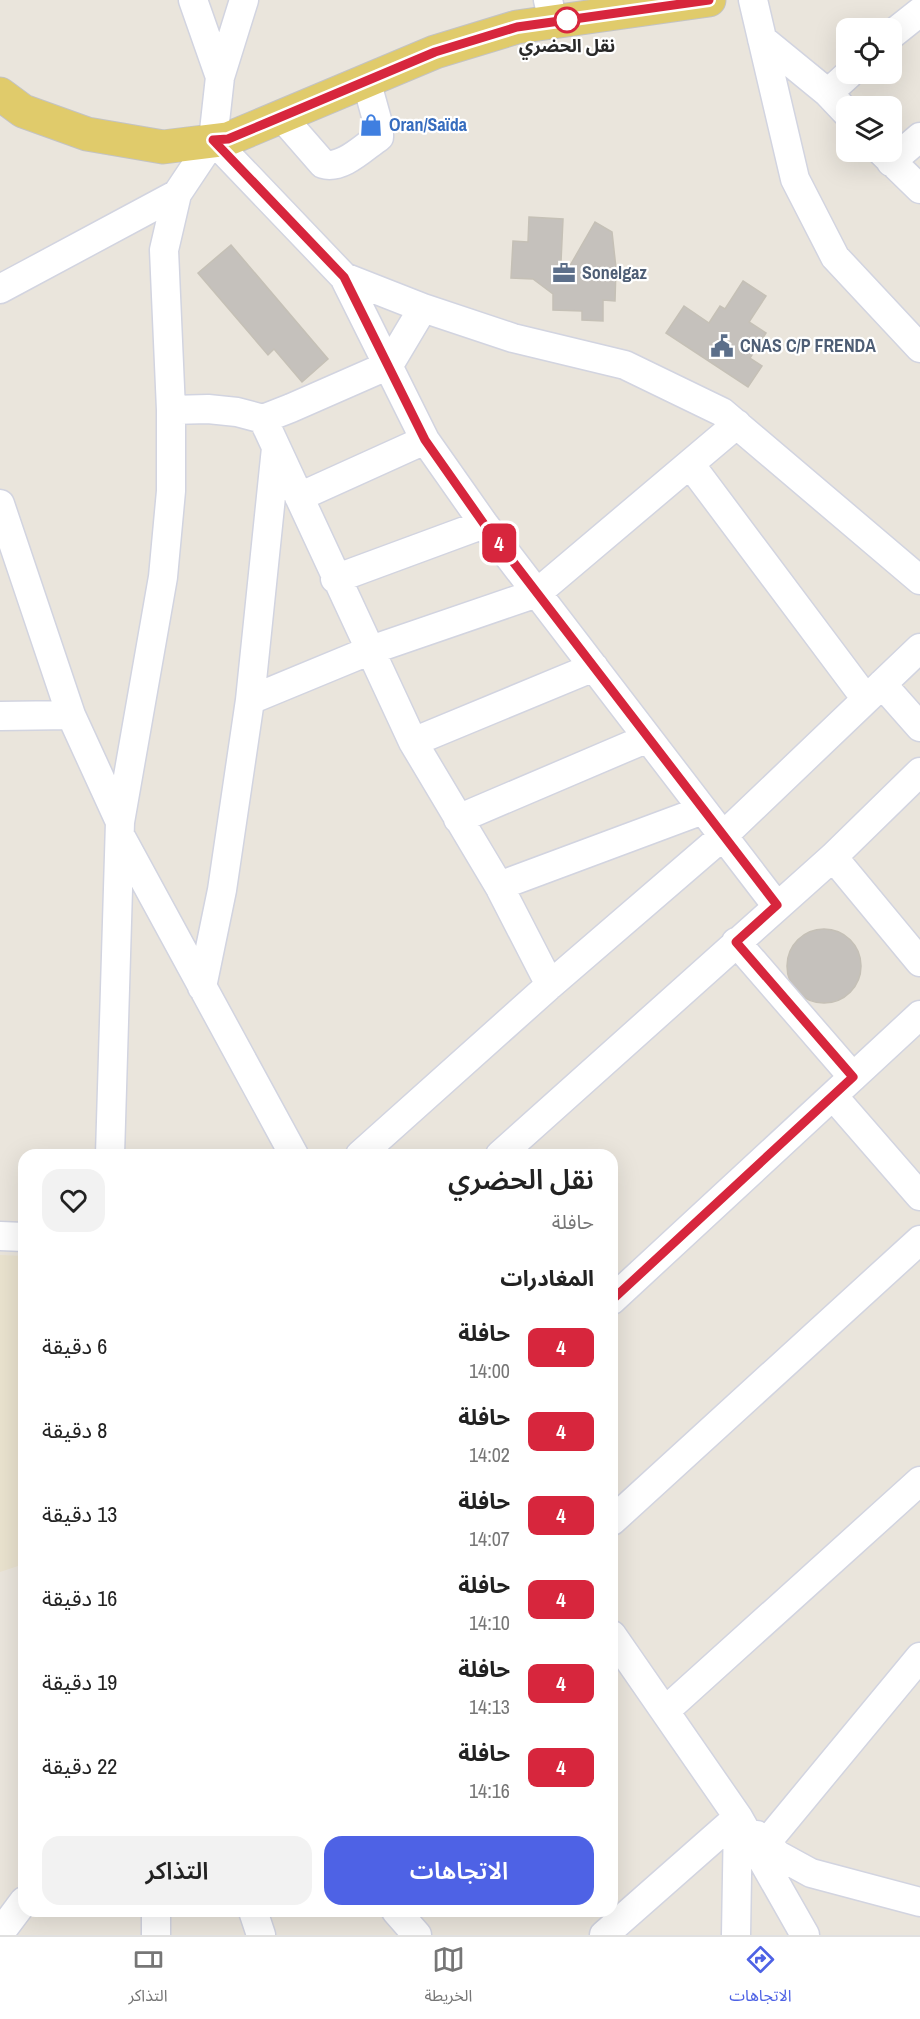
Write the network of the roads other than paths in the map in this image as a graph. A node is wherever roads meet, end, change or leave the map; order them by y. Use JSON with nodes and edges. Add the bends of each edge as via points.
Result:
{"nodes":[{"id":1,"x":193,"y":0,"type":"edge"},
{"id":2,"x":244,"y":0,"type":"edge"},
{"id":3,"x":709,"y":0,"type":"edge"},
{"id":4,"x":753,"y":0,"type":"edge"},
{"id":5,"x":550,"y":11,"type":"edge"},
{"id":6,"x":920,"y":12,"type":"edge"},
{"id":7,"x":902,"y":26,"type":"edge"},
{"id":8,"x":762,"y":39,"type":"junction"},
{"id":9,"x":220,"y":77,"type":"junction"},
{"id":10,"x":366,"y":80,"type":"junction"},
{"id":11,"x":2,"y":98,"type":"edge"},
{"id":12,"x":836,"y":102,"type":"edge"},
{"id":13,"x":282,"y":117,"type":"junction"},
{"id":14,"x":920,"y":137,"type":"edge"},
{"id":15,"x":213,"y":140,"type":"junction"},
{"id":16,"x":902,"y":148,"type":"edge"},
{"id":17,"x":891,"y":162,"type":"edge"},
{"id":18,"x":920,"y":189,"type":"edge"},
{"id":19,"x":177,"y":194,"type":"junction"},
{"id":20,"x":344,"y":277,"type":"junction"},
{"id":21,"x":0,"y":289,"type":"edge"},
{"id":22,"x":423,"y":308,"type":"junction"},
{"id":23,"x":920,"y":348,"type":"edge"},
{"id":24,"x":389,"y":365,"type":"junction"},
{"id":25,"x":171,"y":410,"type":"junction"},
{"id":26,"x":263,"y":419,"type":"junction"},
{"id":27,"x":737,"y":424,"type":"junction"},
{"id":28,"x":425,"y":440,"type":"junction"},
{"id":29,"x":276,"y":448,"type":"junction"},
{"id":30,"x":690,"y":464,"type":"junction"},
{"id":31,"x":299,"y":497,"type":"junction"},
{"id":32,"x":0,"y":504,"type":"edge"},
{"id":33,"x":484,"y":524,"type":"junction"},
{"id":34,"x":335,"y":579,"type":"junction"},
{"id":35,"x":920,"y":580,"type":"edge"},
{"id":36,"x":537,"y":593,"type":"junction"},
{"id":37,"x":920,"y":648,"type":"edge"},
{"id":38,"x":371,"y":650,"type":"junction"},
{"id":39,"x":594,"y":667,"type":"junction"},
{"id":40,"x":874,"y":692,"type":"junction"},
{"id":41,"x":250,"y":700,"type":"junction"},
{"id":42,"x":71,"y":715,"type":"junction"},
{"id":43,"x":0,"y":716,"type":"edge"},
{"id":44,"x":920,"y":727,"type":"edge"},
{"id":45,"x":648,"y":738,"type":"junction"},
{"id":46,"x":413,"y":742,"type":"junction"},
{"id":47,"x":920,"y":772,"type":"edge"},
{"id":48,"x":704,"y":810,"type":"junction"},
{"id":49,"x":458,"y":819,"type":"junction"},
{"id":50,"x":120,"y":829,"type":"junction"},
{"id":51,"x":723,"y":836,"type":"junction"},
{"id":52,"x":833,"y":857,"type":"junction"},
{"id":53,"x":499,"y":886,"type":"junction"},
{"id":54,"x":777,"y":905,"type":"junction"},
{"id":55,"x":736,"y":942,"type":"junction"},
{"id":56,"x":920,"y":962,"type":"edge"},
{"id":57,"x":550,"y":985,"type":"junction"},
{"id":58,"x":202,"y":987,"type":"junction"},
{"id":59,"x":920,"y":1015,"type":"edge"},
{"id":60,"x":843,"y":1086,"type":"junction"},
{"id":61,"x":110,"y":1149,"type":"edge"},
{"id":62,"x":291,"y":1149,"type":"edge"},
{"id":63,"x":367,"y":1149,"type":"edge"},
{"id":64,"x":507,"y":1149,"type":"edge"},
{"id":65,"x":920,"y":1196,"type":"edge"},
{"id":66,"x":0,"y":1236,"type":"edge"},
{"id":67,"x":18,"y":1237,"type":"edge"},
{"id":68,"x":920,"y":1240,"type":"edge"},
{"id":69,"x":618,"y":1294,"type":"edge"},
{"id":70,"x":920,"y":1481,"type":"edge"},
{"id":71,"x":618,"y":1516,"type":"edge"},
{"id":72,"x":618,"y":1644,"type":"edge"},
{"id":73,"x":920,"y":1657,"type":"edge"},
{"id":74,"x":665,"y":1711,"type":"junction"},
{"id":75,"x":738,"y":1817,"type":"junction"},
{"id":76,"x":766,"y":1844,"type":"junction"},
{"id":77,"x":920,"y":1902,"type":"edge"},
{"id":78,"x":18,"y":1908,"type":"edge"},
{"id":79,"x":156,"y":1917,"type":"edge"},
{"id":80,"x":255,"y":1917,"type":"edge"},
{"id":81,"x":401,"y":1917,"type":"edge"},
{"id":82,"x":0,"y":1933,"type":"edge"},
{"id":83,"x":156,"y":1935,"type":"edge"},
{"id":84,"x":261,"y":1935,"type":"edge"},
{"id":85,"x":417,"y":1935,"type":"edge"},
{"id":86,"x":604,"y":1935,"type":"edge"},
{"id":87,"x":736,"y":1935,"type":"edge"},
{"id":88,"x":805,"y":1935,"type":"edge"}],
"edges":[{"from":1,"to":9,"type":"street"},
{"from":2,"to":9,"type":"street"},
{"from":3,"to":5,"type":"main road"},
{"from":4,"to":8,"type":"street"},
{"from":5,"to":10,"type":"main road","via":[[517,27],[435,52]]},
{"from":6,"to":7,"type":"street"},
{"from":8,"to":12,"type":"street"},
{"from":8,"to":23,"type":"street","via":[[795,179],[835,257]]},
{"from":9,"to":15,"type":"street"},
{"from":10,"to":13,"type":"main road"},
{"from":10,"to":13,"type":"street","via":[[380,127],[379,137],[339,164],[324,164]]},
{"from":11,"to":15,"type":"main road","via":[[23,111],[87,134],[163,147]]},
{"from":13,"to":15,"type":"main road","via":[[228,139]]},
{"from":14,"to":16,"type":"street"},
{"from":15,"to":19,"type":"street"},
{"from":15,"to":20,"type":"street"},
{"from":17,"to":18,"type":"street"},
{"from":19,"to":21,"type":"street"},
{"from":19,"to":25,"type":"street","via":[[164,250]]},
{"from":20,"to":22,"type":"street"},
{"from":20,"to":24,"type":"street"},
{"from":22,"to":24,"type":"street"},
{"from":22,"to":27,"type":"street","via":[[513,338],[625,365],[722,412]]},
{"from":24,"to":26,"type":"street"},
{"from":24,"to":28,"type":"street"},
{"from":25,"to":26,"type":"street","via":[[208,409]]},
{"from":25,"to":50,"type":"street","via":[[171,491],[163,577]]},
{"from":26,"to":29,"type":"street"},
{"from":27,"to":30,"type":"street"},
{"from":27,"to":35,"type":"street"},
{"from":28,"to":31,"type":"street"},
{"from":28,"to":33,"type":"street"},
{"from":29,"to":31,"type":"street"},
{"from":29,"to":41,"type":"street"},
{"from":30,"to":36,"type":"street"},
{"from":30,"to":40,"type":"street"},
{"from":31,"to":34,"type":"street"},
{"from":32,"to":42,"type":"street"},
{"from":33,"to":34,"type":"street"},
{"from":33,"to":36,"type":"street"},
{"from":34,"to":38,"type":"street"},
{"from":36,"to":38,"type":"street"},
{"from":36,"to":39,"type":"street"},
{"from":37,"to":40,"type":"street"},
{"from":38,"to":41,"type":"street"},
{"from":38,"to":46,"type":"street"},
{"from":39,"to":45,"type":"street"},
{"from":39,"to":46,"type":"street"},
{"from":40,"to":44,"type":"street"},
{"from":40,"to":51,"type":"street"},
{"from":41,"to":58,"type":"street","via":[[222,890]]},
{"from":42,"to":43,"type":"street"},
{"from":42,"to":50,"type":"street"},
{"from":45,"to":48,"type":"street"},
{"from":45,"to":49,"type":"street"},
{"from":46,"to":49,"type":"street"},
{"from":47,"to":52,"type":"street"},
{"from":48,"to":51,"type":"street"},
{"from":48,"to":53,"type":"street"},
{"from":49,"to":53,"type":"street"},
{"from":50,"to":58,"type":"street"},
{"from":50,"to":61,"type":"street"},
{"from":51,"to":54,"type":"street"},
{"from":51,"to":57,"type":"street"},
{"from":52,"to":54,"type":"street"},
{"from":52,"to":56,"type":"street"},
{"from":53,"to":57,"type":"street"},
{"from":54,"to":55,"type":"street"},
{"from":55,"to":60,"type":"street"},
{"from":55,"to":64,"type":"street"},
{"from":57,"to":63,"type":"street"},
{"from":58,"to":62,"type":"street"},
{"from":59,"to":60,"type":"street"},
{"from":60,"to":65,"type":"street"},
{"from":60,"to":69,"type":"street"},
{"from":66,"to":67,"type":"street"},
{"from":68,"to":71,"type":"street"},
{"from":70,"to":74,"type":"street"},
{"from":72,"to":74,"type":"street"},
{"from":73,"to":76,"type":"street"},
{"from":74,"to":75,"type":"street"},
{"from":75,"to":76,"type":"street"},
{"from":75,"to":86,"type":"street"},
{"from":75,"to":87,"type":"street"},
{"from":75,"to":88,"type":"street"},
{"from":76,"to":77,"type":"street","via":[[778,1856],[811,1873]]},
{"from":78,"to":82,"type":"street"},
{"from":79,"to":83,"type":"street"},
{"from":80,"to":84,"type":"street"},
{"from":81,"to":85,"type":"street"}]}
